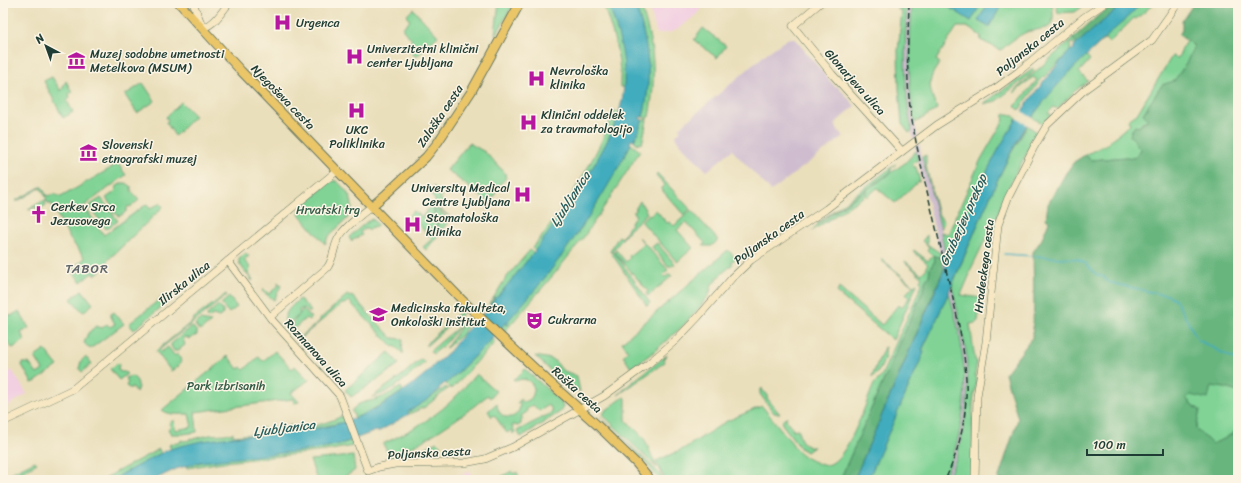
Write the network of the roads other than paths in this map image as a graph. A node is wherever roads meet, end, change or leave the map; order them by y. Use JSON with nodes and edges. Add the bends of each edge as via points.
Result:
{"nodes":[{"id":1,"x":193,"y":3,"type":"edge"},
{"id":2,"x":229,"y":3,"type":"edge"},
{"id":3,"x":520,"y":3,"type":"edge"},
{"id":4,"x":820,"y":3,"type":"edge"},
{"id":5,"x":1105,"y":3,"type":"edge"},
{"id":6,"x":1178,"y":3,"type":"edge"},
{"id":7,"x":183,"y":4,"type":"edge"},
{"id":8,"x":203,"y":28,"type":"junction"},
{"id":9,"x":902,"y":151,"type":"junction"},
{"id":10,"x":338,"y":170,"type":"junction"},
{"id":11,"x":372,"y":206,"type":"junction"},
{"id":12,"x":228,"y":261,"type":"junction"},
{"id":13,"x":270,"y":318,"type":"junction"},
{"id":14,"x":580,"y":410,"type":"junction"},
{"id":15,"x":3,"y":422,"type":"edge"},
{"id":16,"x":368,"y":471,"type":"joint"},
{"id":17,"x":650,"y":480,"type":"edge"},
{"id":18,"x":975,"y":480,"type":"edge"}],
"edges":[{"from":1,"to":8,"type":"street"},
{"from":2,"to":8,"type":"street","via":[[209,26]]},
{"from":3,"to":11,"type":"main road","name":"Zaloška cesta","via":[[471,92],[438,142],[426,157]]},
{"from":4,"to":9,"type":"street","name":"Glonarjeva ulica","via":[[793,26]]},
{"from":5,"to":9,"type":"street","name":"Poljanska cesta","via":[[1018,72]]},
{"from":6,"to":18,"type":"street","name":"Hradeckega cesta","via":[[1152,40],[1084,90],[1047,125],[1004,207],[998,225],[986,342],[977,396]]},
{"from":7,"to":8,"type":"main road","name":"Njegoševa cesta"},
{"from":8,"to":10,"type":"main road","name":"Njegoševa cesta","via":[[241,71]]},
{"from":9,"to":14,"type":"street","name":"Poljanska cesta","via":[[816,217],[751,260],[666,350],[627,380]]},
{"from":10,"to":11,"type":"main road","name":"Njegoševa cesta"},
{"from":10,"to":12,"type":"street","name":"Ilirska ulica"},
{"from":11,"to":13,"type":"street","via":[[338,237],[327,268]]},
{"from":11,"to":14,"type":"main road","name":"Roška cesta","via":[[484,322]]},
{"from":12,"to":13,"type":"street","name":"Rozmanova ulica"},
{"from":12,"to":15,"type":"street","name":"Ilirska ulica","via":[[73,389]]},
{"from":13,"to":16,"type":"street","name":"Rozmanova ulica","via":[[342,399]]},
{"from":14,"to":16,"type":"street","name":"Poljanska cesta","via":[[508,450],[485,459],[395,464]]},
{"from":14,"to":17,"type":"main road","name":"Roška cesta","via":[[636,463]]}]}
